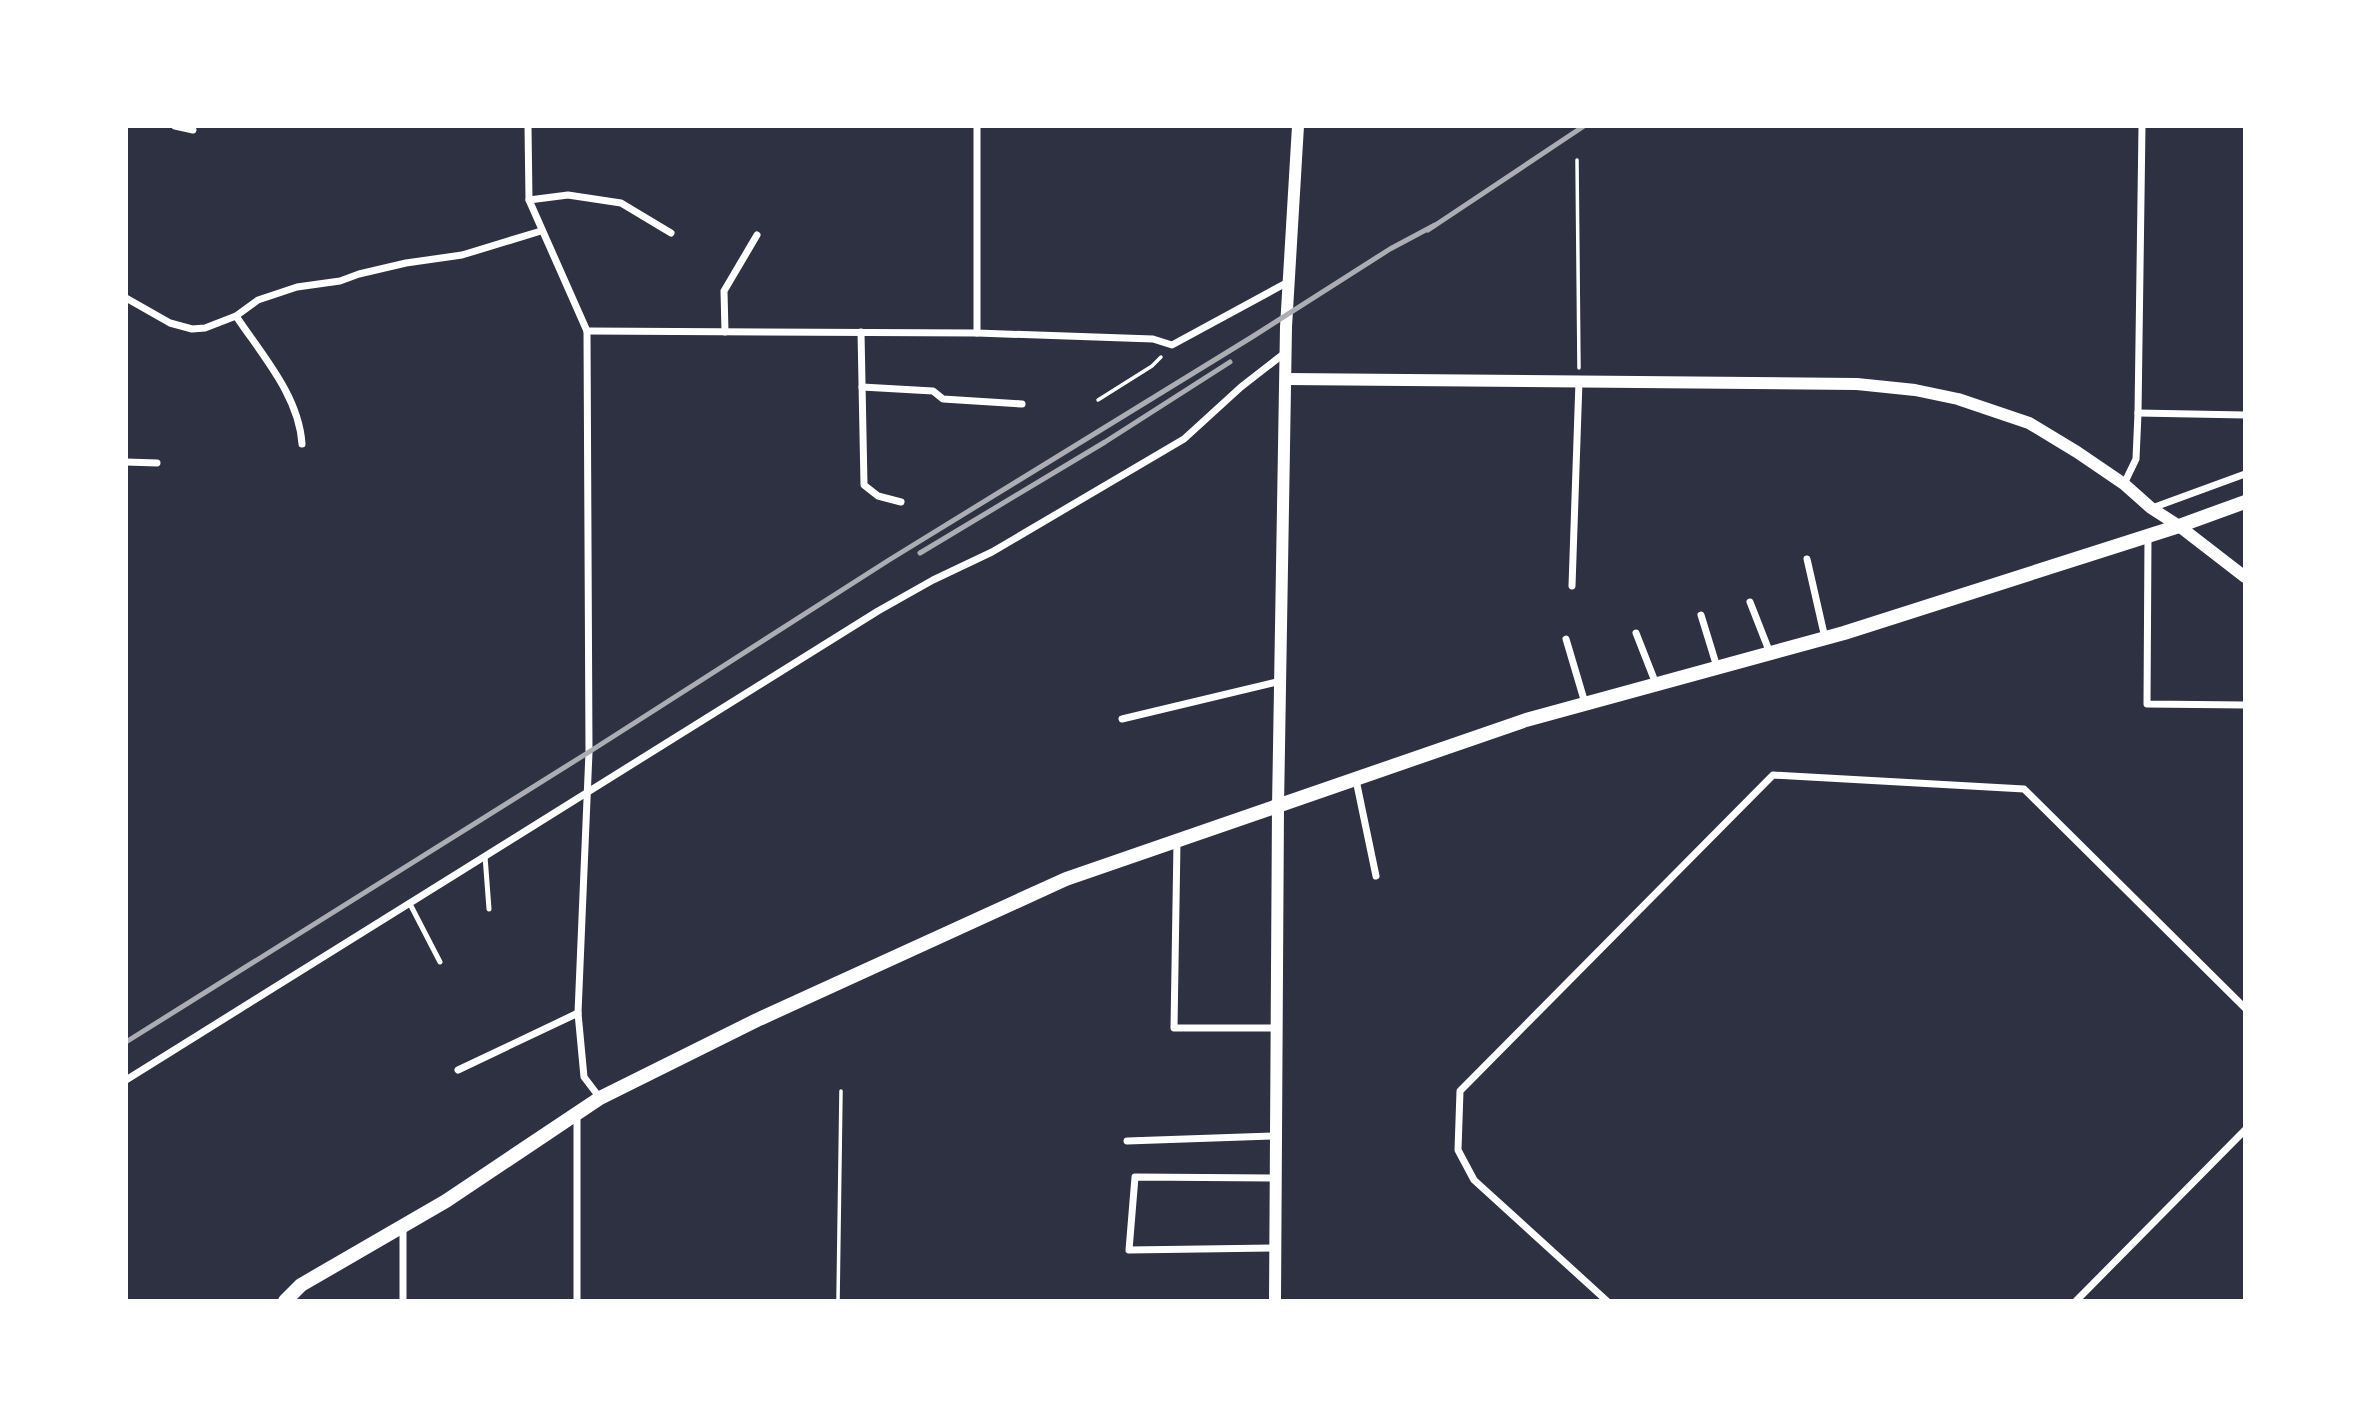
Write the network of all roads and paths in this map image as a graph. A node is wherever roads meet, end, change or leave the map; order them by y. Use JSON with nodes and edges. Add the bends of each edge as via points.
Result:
{"nodes":[{"id":1,"x":175,"y":126,"type":"edge"},
{"id":2,"x":528,"y":126,"type":"edge"},
{"id":3,"x":977,"y":126,"type":"edge"},
{"id":4,"x":1298,"y":126,"type":"edge"},
{"id":5,"x":2142,"y":126,"type":"edge"},
{"id":6,"x":193,"y":130,"type":"dead end"},
{"id":7,"x":1577,"y":160,"type":"dead end"},
{"id":8,"x":528,"y":200,"type":"junction"},
{"id":9,"x":541,"y":231,"type":"junction"},
{"id":10,"x":671,"y":233,"type":"dead end"},
{"id":11,"x":757,"y":236,"type":"dead end"},
{"id":12,"x":1288,"y":282,"type":"junction"},
{"id":13,"x":126,"y":298,"type":"edge"},
{"id":14,"x":236,"y":316,"type":"junction"},
{"id":15,"x":586,"y":331,"type":"junction"},
{"id":16,"x":724,"y":332,"type":"junction"},
{"id":17,"x":861,"y":332,"type":"junction"},
{"id":18,"x":977,"y":333,"type":"junction"},
{"id":19,"x":1172,"y":345,"type":"junction"},
{"id":20,"x":1286,"y":352,"type":"junction"},
{"id":21,"x":1286,"y":379,"type":"junction"},
{"id":22,"x":1579,"y":381,"type":"junction"},
{"id":23,"x":862,"y":387,"type":"junction"},
{"id":24,"x":1098,"y":400,"type":"dead end"},
{"id":25,"x":1022,"y":404,"type":"dead end"},
{"id":26,"x":2138,"y":414,"type":"junction"},
{"id":27,"x":2245,"y":415,"type":"edge"},
{"id":28,"x":302,"y":444,"type":"dead end"},
{"id":29,"x":126,"y":462,"type":"edge"},
{"id":30,"x":157,"y":463,"type":"dead end"},
{"id":31,"x":2245,"y":474,"type":"edge"},
{"id":32,"x":2124,"y":484,"type":"junction"},
{"id":33,"x":901,"y":502,"type":"dead end"},
{"id":34,"x":2245,"y":502,"type":"edge"},
{"id":35,"x":2151,"y":508,"type":"junction"},
{"id":36,"x":2179,"y":526,"type":"junction"},
{"id":37,"x":2148,"y":536,"type":"junction"},
{"id":38,"x":1807,"y":559,"type":"dead end"},
{"id":39,"x":2245,"y":577,"type":"edge"},
{"id":40,"x":1572,"y":586,"type":"dead end"},
{"id":41,"x":1750,"y":602,"type":"dead end"},
{"id":42,"x":1701,"y":615,"type":"dead end"},
{"id":43,"x":1636,"y":633,"type":"dead end"},
{"id":44,"x":1825,"y":638,"type":"junction"},
{"id":45,"x":1566,"y":639,"type":"dead end"},
{"id":46,"x":1770,"y":653,"type":"junction"},
{"id":47,"x":1717,"y":668,"type":"junction"},
{"id":48,"x":1281,"y":681,"type":"junction"},
{"id":49,"x":1656,"y":685,"type":"junction"},
{"id":50,"x":1586,"y":704,"type":"junction"},
{"id":51,"x":2245,"y":705,"type":"edge"},
{"id":52,"x":1122,"y":719,"type":"dead end"},
{"id":53,"x":1356,"y":780,"type":"junction"},
{"id":54,"x":588,"y":790,"type":"junction"},
{"id":55,"x":1278,"y":807,"type":"junction"},
{"id":56,"x":1177,"y":842,"type":"junction"},
{"id":57,"x":485,"y":856,"type":"junction"},
{"id":58,"x":1376,"y":876,"type":"dead end"},
{"id":59,"x":410,"y":904,"type":"junction"},
{"id":60,"x":489,"y":909,"type":"dead end"},
{"id":61,"x":440,"y":962,"type":"dead end"},
{"id":62,"x":2245,"y":1008,"type":"edge"},
{"id":63,"x":578,"y":1013,"type":"junction"},
{"id":64,"x":1278,"y":1028,"type":"junction"},
{"id":65,"x":458,"y":1070,"type":"dead end"},
{"id":66,"x":126,"y":1080,"type":"edge"},
{"id":67,"x":841,"y":1091,"type":"dead end"},
{"id":68,"x":600,"y":1098,"type":"junction"},
{"id":69,"x":577,"y":1112,"type":"junction"},
{"id":70,"x":2245,"y":1130,"type":"edge"},
{"id":71,"x":1275,"y":1136,"type":"junction"},
{"id":72,"x":1126,"y":1141,"type":"dead end"},
{"id":73,"x":1275,"y":1178,"type":"junction"},
{"id":74,"x":403,"y":1227,"type":"junction"},
{"id":75,"x":1276,"y":1248,"type":"junction"},
{"id":76,"x":285,"y":1301,"type":"edge"},
{"id":77,"x":403,"y":1301,"type":"edge"},
{"id":78,"x":577,"y":1301,"type":"edge"},
{"id":79,"x":838,"y":1301,"type":"edge"},
{"id":80,"x":1275,"y":1301,"type":"edge"},
{"id":81,"x":1607,"y":1301,"type":"edge"},
{"id":82,"x":2076,"y":1301,"type":"edge"}],
"edges":[{"from":1,"to":6,"type":"street"},
{"from":2,"to":8,"type":"street"},
{"from":3,"to":18,"type":"street"},
{"from":4,"to":12,"type":"street"},
{"from":5,"to":26,"type":"street"},
{"from":7,"to":22,"type":"path"},
{"from":8,"to":9,"type":"street"},
{"from":8,"to":10,"type":"street","via":[[568,195],[621,202]]},
{"from":9,"to":14,"type":"street","via":[[462,255],[297,287],[258,300]]},
{"from":9,"to":15,"type":"street"},
{"from":11,"to":16,"type":"street","via":[[724,291]]},
{"from":12,"to":19,"type":"street"},
{"from":12,"to":20,"type":"street"},
{"from":13,"to":14,"type":"street","via":[[170,323],[192,329]]},
{"from":14,"to":28,"type":"street","via":[[283,387],[300,424]]},
{"from":15,"to":16,"type":"street"},
{"from":15,"to":54,"type":"street"},
{"from":16,"to":17,"type":"street"},
{"from":17,"to":18,"type":"street"},
{"from":17,"to":23,"type":"street"},
{"from":18,"to":19,"type":"street","via":[[1153,339]]},
{"from":19,"to":24,"type":"path","via":[[1152,366]]},
{"from":20,"to":21,"type":"street"},
{"from":20,"to":54,"type":"street","via":[[1184,439],[992,552],[878,611]]},
{"from":21,"to":22,"type":"street"},
{"from":21,"to":48,"type":"street"},
{"from":22,"to":32,"type":"street","via":[[1857,384],[1958,398],[2029,423]]},
{"from":22,"to":40,"type":"street"},
{"from":23,"to":25,"type":"street","via":[[933,391],[943,400]]},
{"from":23,"to":33,"type":"street","via":[[864,485],[878,496]]},
{"from":26,"to":27,"type":"street"},
{"from":26,"to":32,"type":"street","via":[[2136,459]]},
{"from":29,"to":30,"type":"street"},
{"from":31,"to":35,"type":"street"},
{"from":32,"to":35,"type":"street"},
{"from":34,"to":36,"type":"main road"},
{"from":35,"to":36,"type":"street"},
{"from":36,"to":37,"type":"main road"},
{"from":36,"to":39,"type":"street"},
{"from":37,"to":44,"type":"main road"},
{"from":37,"to":51,"type":"street","via":[[2147,704]]},
{"from":38,"to":44,"type":"street"},
{"from":41,"to":46,"type":"street"},
{"from":42,"to":47,"type":"street"},
{"from":43,"to":49,"type":"street"},
{"from":44,"to":46,"type":"main road"},
{"from":45,"to":50,"type":"street"},
{"from":46,"to":47,"type":"main road"},
{"from":47,"to":49,"type":"main road"},
{"from":48,"to":52,"type":"street"},
{"from":48,"to":55,"type":"street"},
{"from":49,"to":50,"type":"main road"},
{"from":50,"to":53,"type":"main road","via":[[1526,720]]},
{"from":53,"to":55,"type":"main road"},
{"from":53,"to":58,"type":"street"},
{"from":54,"to":57,"type":"street"},
{"from":54,"to":63,"type":"street"},
{"from":55,"to":56,"type":"main road"},
{"from":55,"to":64,"type":"street"},
{"from":56,"to":64,"type":"street","via":[[1174,1028]]},
{"from":56,"to":68,"type":"main road","via":[[1066,879],[757,1020]]},
{"from":57,"to":59,"type":"street"},
{"from":57,"to":60,"type":"lane"},
{"from":59,"to":61,"type":"lane"},
{"from":59,"to":66,"type":"street"},
{"from":62,"to":81,"type":"street","via":[[2024,789],[1773,775],[1460,1091],[1458,1150],[1474,1180]]},
{"from":63,"to":65,"type":"street"},
{"from":63,"to":68,"type":"street","via":[[584,1077]]},
{"from":64,"to":71,"type":"street"},
{"from":67,"to":79,"type":"path"},
{"from":68,"to":69,"type":"main road"},
{"from":69,"to":74,"type":"main road"},
{"from":69,"to":78,"type":"street"},
{"from":70,"to":82,"type":"street"},
{"from":71,"to":72,"type":"street"},
{"from":71,"to":73,"type":"street"},
{"from":73,"to":75,"type":"street"},
{"from":73,"to":75,"type":"street","via":[[1135,1178],[1129,1250]]},
{"from":74,"to":76,"type":"main road","via":[[301,1285]]},
{"from":74,"to":77,"type":"street"},
{"from":75,"to":80,"type":"street"}]}
